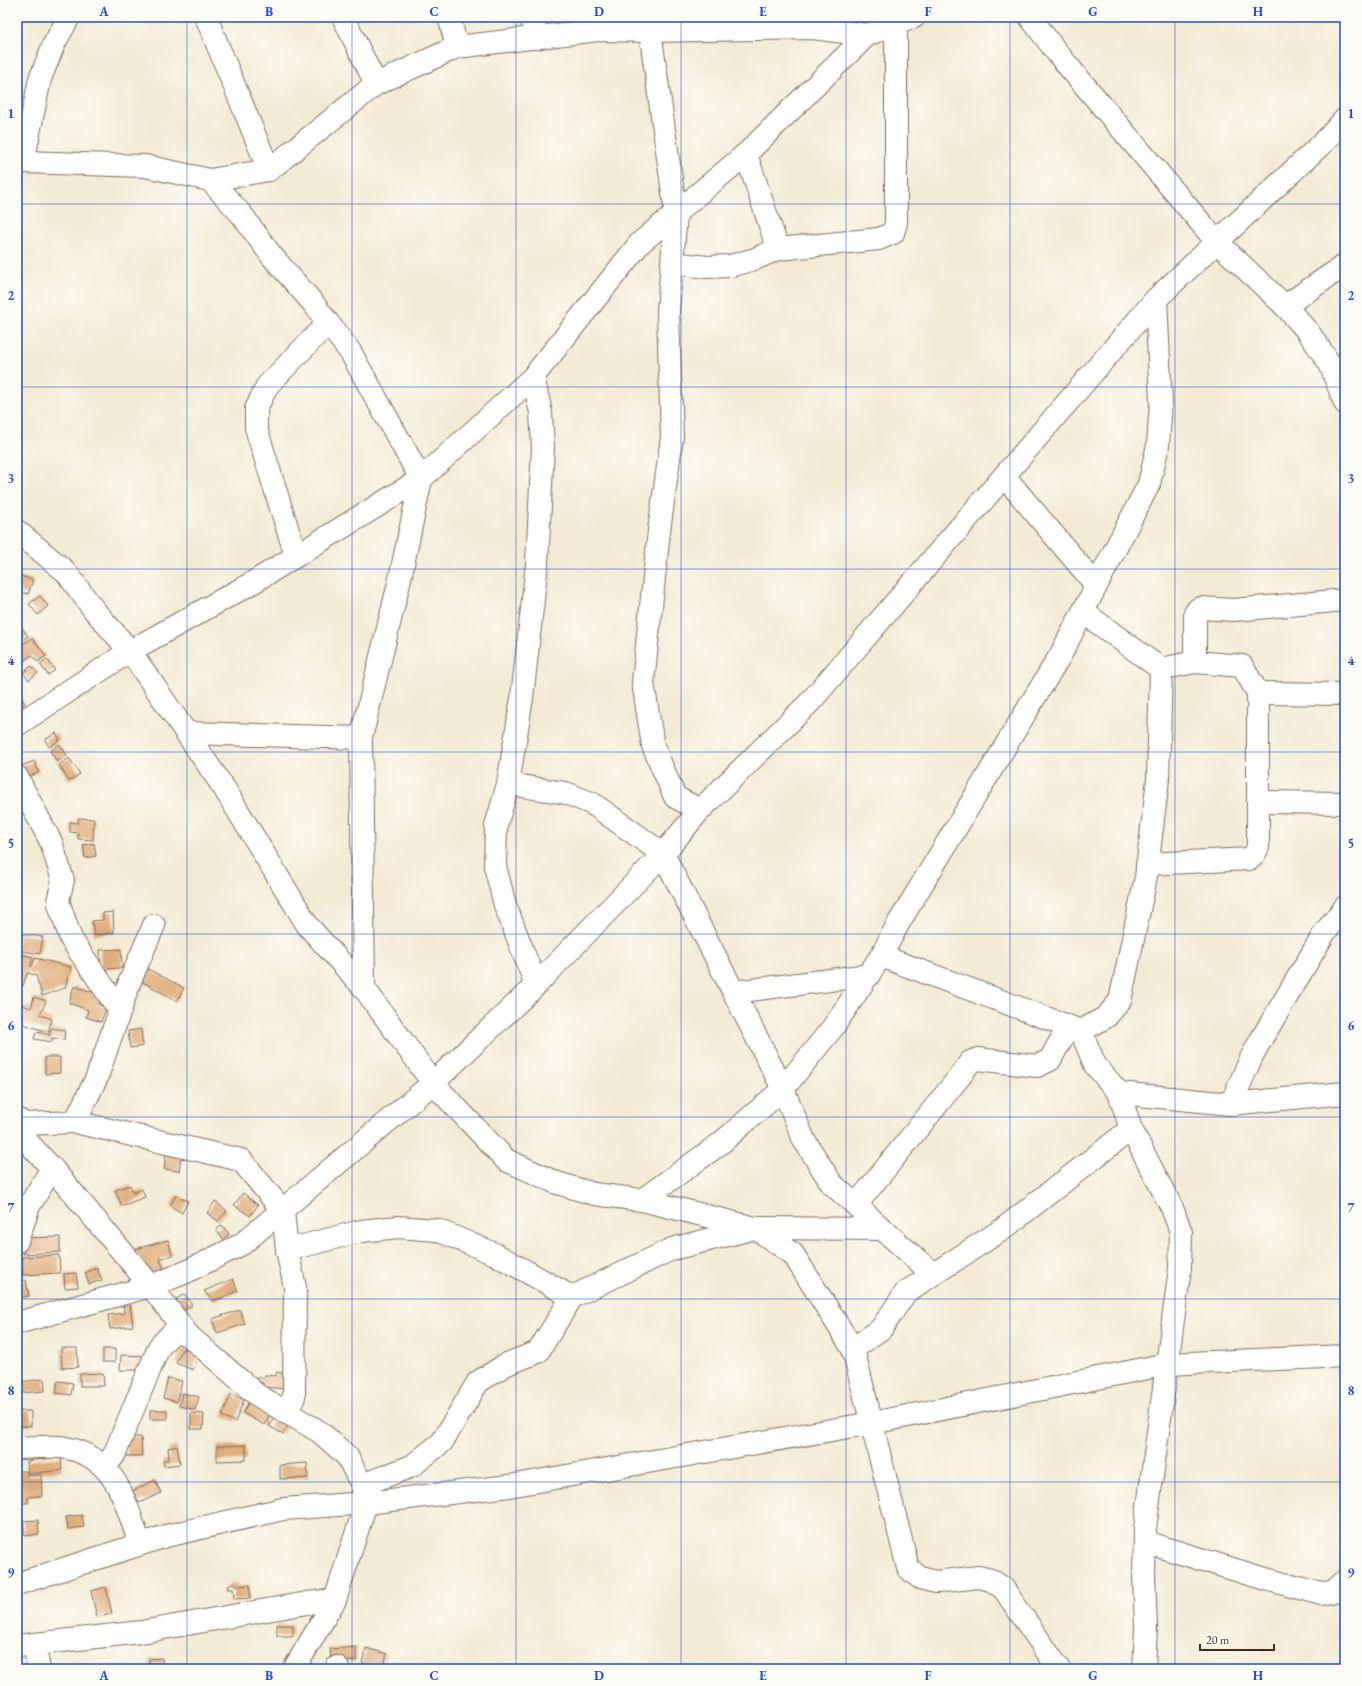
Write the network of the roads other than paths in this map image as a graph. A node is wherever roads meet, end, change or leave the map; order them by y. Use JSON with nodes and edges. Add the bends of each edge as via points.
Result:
{"nodes":[{"id":1,"x":69,"y":17,"type":"edge"},
{"id":2,"x":206,"y":17,"type":"edge"},
{"id":3,"x":343,"y":17,"type":"edge"},
{"id":4,"x":449,"y":17,"type":"edge"},
{"id":5,"x":564,"y":17,"type":"edge"},
{"id":6,"x":1030,"y":17,"type":"edge"},
{"id":7,"x":905,"y":20,"type":"edge"},
{"id":8,"x":815,"y":22,"type":"edge"},
{"id":9,"x":764,"y":23,"type":"edge"},
{"id":10,"x":534,"y":27,"type":"edge"},
{"id":11,"x":598,"y":30,"type":"junction"},
{"id":12,"x":650,"y":31,"type":"junction"},
{"id":13,"x":866,"y":36,"type":"junction"},
{"id":14,"x":457,"y":47,"type":"junction"},
{"id":15,"x":376,"y":84,"type":"junction"},
{"id":16,"x":1345,"y":119,"type":"edge"},
{"id":17,"x":746,"y":154,"type":"junction"},
{"id":18,"x":20,"y":163,"type":"edge"},
{"id":19,"x":269,"y":170,"type":"junction"},
{"id":20,"x":210,"y":180,"type":"junction"},
{"id":21,"x":676,"y":214,"type":"junction"},
{"id":22,"x":1217,"y":242,"type":"junction"},
{"id":23,"x":778,"y":249,"type":"junction"},
{"id":24,"x":672,"y":263,"type":"junction"},
{"id":25,"x":1345,"y":265,"type":"edge"},
{"id":26,"x":1156,"y":299,"type":"junction"},
{"id":27,"x":1286,"y":306,"type":"junction"},
{"id":28,"x":328,"y":323,"type":"junction"},
{"id":29,"x":1339,"y":370,"type":"edge"},
{"id":30,"x":533,"y":377,"type":"junction"},
{"id":31,"x":1345,"y":403,"type":"edge"},
{"id":32,"x":1004,"y":476,"type":"junction"},
{"id":33,"x":420,"y":478,"type":"junction"},
{"id":34,"x":17,"y":531,"type":"edge"},
{"id":35,"x":296,"y":556,"type":"junction"},
{"id":36,"x":1096,"y":585,"type":"junction"},
{"id":37,"x":1345,"y":600,"type":"edge"},
{"id":38,"x":1083,"y":612,"type":"junction"},
{"id":39,"x":130,"y":651,"type":"junction"},
{"id":40,"x":1195,"y":662,"type":"junction"},
{"id":41,"x":1161,"y":669,"type":"junction"},
{"id":42,"x":1258,"y":694,"type":"junction"},
{"id":43,"x":1345,"y":694,"type":"edge"},
{"id":44,"x":17,"y":725,"type":"edge"},
{"id":45,"x":187,"y":733,"type":"junction"},
{"id":46,"x":361,"y":738,"type":"junction"},
{"id":47,"x":17,"y":777,"type":"edge"},
{"id":48,"x":508,"y":784,"type":"junction"},
{"id":49,"x":1258,"y":802,"type":"junction"},
{"id":50,"x":1345,"y":803,"type":"edge"},
{"id":51,"x":700,"y":810,"type":"junction"},
{"id":52,"x":663,"y":854,"type":"junction"},
{"id":53,"x":1147,"y":864,"type":"junction"},
{"id":54,"x":1345,"y":907,"type":"edge"},
{"id":55,"x":154,"y":925,"type":"dead end"},
{"id":56,"x":882,"y":956,"type":"junction"},
{"id":57,"x":868,"y":975,"type":"junction"},
{"id":58,"x":536,"y":985,"type":"junction"},
{"id":59,"x":364,"y":988,"type":"junction"},
{"id":60,"x":734,"y":992,"type":"junction"},
{"id":61,"x":120,"y":1011,"type":"junction"},
{"id":62,"x":1074,"y":1029,"type":"junction"},
{"id":63,"x":433,"y":1083,"type":"junction"},
{"id":64,"x":783,"y":1089,"type":"junction"},
{"id":65,"x":1119,"y":1093,"type":"junction"},
{"id":66,"x":1345,"y":1093,"type":"edge"},
{"id":67,"x":1231,"y":1104,"type":"junction"},
{"id":68,"x":17,"y":1119,"type":"edge"},
{"id":69,"x":75,"y":1122,"type":"junction"},
{"id":70,"x":1131,"y":1129,"type":"junction"},
{"id":71,"x":17,"y":1131,"type":"edge"},
{"id":72,"x":52,"y":1168,"type":"junction"},
{"id":73,"x":642,"y":1200,"type":"junction"},
{"id":74,"x":856,"y":1205,"type":"junction"},
{"id":75,"x":283,"y":1210,"type":"junction"},
{"id":76,"x":755,"y":1228,"type":"junction"},
{"id":77,"x":883,"y":1229,"type":"junction"},
{"id":78,"x":17,"y":1240,"type":"edge"},
{"id":79,"x":287,"y":1250,"type":"junction"},
{"id":80,"x":933,"y":1274,"type":"junction"},
{"id":81,"x":151,"y":1286,"type":"junction"},
{"id":82,"x":572,"y":1297,"type":"junction"},
{"id":83,"x":17,"y":1323,"type":"edge"},
{"id":84,"x":188,"y":1335,"type":"junction"},
{"id":85,"x":853,"y":1349,"type":"junction"},
{"id":86,"x":1345,"y":1356,"type":"edge"},
{"id":87,"x":1168,"y":1364,"type":"junction"},
{"id":88,"x":286,"y":1413,"type":"junction"},
{"id":89,"x":872,"y":1423,"type":"junction"},
{"id":90,"x":17,"y":1448,"type":"edge"},
{"id":91,"x":105,"y":1467,"type":"junction"},
{"id":92,"x":364,"y":1494,"type":"junction"},
{"id":93,"x":1145,"y":1542,"type":"junction"},
{"id":94,"x":140,"y":1544,"type":"junction"},
{"id":95,"x":1345,"y":1581,"type":"edge"},
{"id":96,"x":17,"y":1584,"type":"edge"},
{"id":97,"x":335,"y":1600,"type":"junction"},
{"id":98,"x":25,"y":1645,"type":"edge"},
{"id":99,"x":39,"y":1669,"type":"edge"},
{"id":100,"x":294,"y":1669,"type":"edge"},
{"id":101,"x":1059,"y":1669,"type":"edge"},
{"id":102,"x":1144,"y":1669,"type":"edge"}],
"edges":[{"from":1,"to":18,"type":"street","via":[[54,44],[40,79]]},
{"from":2,"to":19,"type":"street"},
{"from":3,"to":15,"type":"street"},
{"from":4,"to":14,"type":"street"},
{"from":5,"to":11,"type":"street"},
{"from":6,"to":22,"type":"street","via":[[1058,54]]},
{"from":7,"to":13,"type":"street"},
{"from":7,"to":23,"type":"street","via":[[896,223],[893,233],[879,239]]},
{"from":8,"to":9,"type":"street"},
{"from":8,"to":13,"type":"street"},
{"from":9,"to":12,"type":"street"},
{"from":10,"to":11,"type":"street"},
{"from":10,"to":14,"type":"street"},
{"from":11,"to":12,"type":"street"},
{"from":12,"to":21,"type":"street"},
{"from":13,"to":17,"type":"street"},
{"from":14,"to":15,"type":"street"},
{"from":15,"to":19,"type":"street"},
{"from":16,"to":22,"type":"street"},
{"from":17,"to":21,"type":"street"},
{"from":17,"to":23,"type":"street"},
{"from":18,"to":20,"type":"street","via":[[145,166]]},
{"from":19,"to":20,"type":"street"},
{"from":20,"to":28,"type":"street","via":[[242,215],[271,255]]},
{"from":21,"to":24,"type":"street"},
{"from":21,"to":30,"type":"street","via":[[640,243]]},
{"from":22,"to":26,"type":"street"},
{"from":22,"to":27,"type":"street"},
{"from":23,"to":24,"type":"street","via":[[730,266],[707,267]]},
{"from":24,"to":51,"type":"street","via":[[668,311],[672,437],[643,682],[653,746],[675,797]]},
{"from":25,"to":27,"type":"street"},
{"from":26,"to":32,"type":"street"},
{"from":26,"to":36,"type":"street","via":[[1161,402],[1158,445],[1149,484]]},
{"from":27,"to":29,"type":"street"},
{"from":28,"to":33,"type":"street","via":[[351,353]]},
{"from":28,"to":35,"type":"street","via":[[267,386],[256,409],[256,428]]},
{"from":29,"to":31,"type":"street"},
{"from":30,"to":33,"type":"street"},
{"from":30,"to":48,"type":"street","via":[[541,413],[543,447],[537,564],[522,698]]},
{"from":32,"to":36,"type":"street"},
{"from":32,"to":51,"type":"street","via":[[810,702]]},
{"from":33,"to":35,"type":"street"},
{"from":33,"to":46,"type":"street","via":[[399,582]]},
{"from":34,"to":39,"type":"street","via":[[66,572],[94,610]]},
{"from":35,"to":39,"type":"street"},
{"from":36,"to":38,"type":"street"},
{"from":37,"to":40,"type":"street","via":[[1234,610],[1198,609],[1195,613]]},
{"from":38,"to":41,"type":"street"},
{"from":38,"to":56,"type":"street","via":[[1061,654],[898,924]]},
{"from":39,"to":44,"type":"street"},
{"from":39,"to":45,"type":"street"},
{"from":40,"to":41,"type":"street"},
{"from":40,"to":42,"type":"street","via":[[1242,666]]},
{"from":41,"to":53,"type":"street","via":[[1158,779]]},
{"from":42,"to":43,"type":"street"},
{"from":42,"to":49,"type":"street"},
{"from":45,"to":46,"type":"street"},
{"from":45,"to":59,"type":"street","via":[[224,788],[308,926]]},
{"from":46,"to":59,"type":"street"},
{"from":47,"to":61,"type":"street","via":[[51,842],[63,880],[58,901],[71,939]]},
{"from":48,"to":52,"type":"street","via":[[566,793],[593,804]]},
{"from":48,"to":58,"type":"street","via":[[496,826],[495,866],[505,905]]},
{"from":49,"to":50,"type":"street"},
{"from":49,"to":53,"type":"street","via":[[1258,847],[1250,859]]},
{"from":51,"to":52,"type":"street"},
{"from":52,"to":58,"type":"street"},
{"from":52,"to":60,"type":"street"},
{"from":53,"to":62,"type":"street","via":[[1120,1000],[1106,1017]]},
{"from":54,"to":67,"type":"street","via":[[1325,932],[1262,1038]]},
{"from":55,"to":61,"type":"street"},
{"from":56,"to":57,"type":"street"},
{"from":56,"to":62,"type":"street"},
{"from":57,"to":60,"type":"street"},
{"from":57,"to":64,"type":"street","via":[[834,1026]]},
{"from":58,"to":63,"type":"street"},
{"from":59,"to":63,"type":"street"},
{"from":60,"to":64,"type":"street"},
{"from":61,"to":69,"type":"street","via":[[97,1077]]},
{"from":62,"to":65,"type":"street","via":[[1095,1065]]},
{"from":62,"to":74,"type":"street","via":[[1050,1060],[1037,1066],[978,1059],[970,1062]]},
{"from":63,"to":73,"type":"street","via":[[506,1160],[557,1183],[594,1194]]},
{"from":63,"to":75,"type":"street"},
{"from":64,"to":73,"type":"street","via":[[722,1143]]},
{"from":64,"to":74,"type":"street","via":[[804,1140],[832,1184]]},
{"from":65,"to":67,"type":"street"},
{"from":65,"to":70,"type":"street"},
{"from":66,"to":67,"type":"street"},
{"from":68,"to":69,"type":"street","via":[[25,1124]]},
{"from":69,"to":75,"type":"street","via":[[241,1160]]},
{"from":70,"to":80,"type":"street","via":[[1004,1229]]},
{"from":70,"to":87,"type":"street","via":[[1172,1208],[1181,1232],[1180,1268]]},
{"from":71,"to":72,"type":"street"},
{"from":72,"to":78,"type":"street","via":[[29,1206]]},
{"from":72,"to":81,"type":"street"},
{"from":73,"to":76,"type":"street"},
{"from":74,"to":77,"type":"street"},
{"from":75,"to":79,"type":"street"},
{"from":75,"to":81,"type":"street","via":[[242,1244],[184,1273]]},
{"from":76,"to":77,"type":"street"},
{"from":76,"to":82,"type":"street","via":[[672,1249]]},
{"from":76,"to":85,"type":"street","via":[[793,1254]]},
{"from":77,"to":80,"type":"street"},
{"from":79,"to":82,"type":"street","via":[[383,1228],[438,1230],[495,1254]]},
{"from":79,"to":88,"type":"street","via":[[295,1287],[294,1397]]},
{"from":80,"to":85,"type":"street","via":[[906,1292],[881,1329]]},
{"from":81,"to":83,"type":"street"},
{"from":81,"to":84,"type":"street"},
{"from":82,"to":92,"type":"street","via":[[538,1352],[507,1364],[478,1382],[442,1442],[412,1466]]},
{"from":84,"to":88,"type":"street","via":[[257,1395]]},
{"from":84,"to":91,"type":"street","via":[[174,1331],[159,1347],[114,1456]]},
{"from":85,"to":89,"type":"street"},
{"from":86,"to":87,"type":"street"},
{"from":87,"to":89,"type":"street"},
{"from":87,"to":93,"type":"street"},
{"from":88,"to":92,"type":"street","via":[[320,1432],[347,1456]]},
{"from":89,"to":92,"type":"street","via":[[509,1486]]},
{"from":89,"to":101,"type":"street","via":[[908,1568],[920,1578],[936,1582],[978,1577],[991,1580],[1003,1588]]},
{"from":90,"to":91,"type":"street","via":[[65,1448],[86,1453]]},
{"from":91,"to":94,"type":"street","via":[[119,1486]]},
{"from":92,"to":94,"type":"street","via":[[283,1509]]},
{"from":92,"to":97,"type":"street"},
{"from":93,"to":95,"type":"street","via":[[1321,1594],[1334,1591]]},
{"from":93,"to":102,"type":"street"},
{"from":94,"to":96,"type":"street"},
{"from":97,"to":98,"type":"street","via":[[141,1632]]},
{"from":97,"to":100,"type":"street"},
{"from":98,"to":99,"type":"street"}]}
